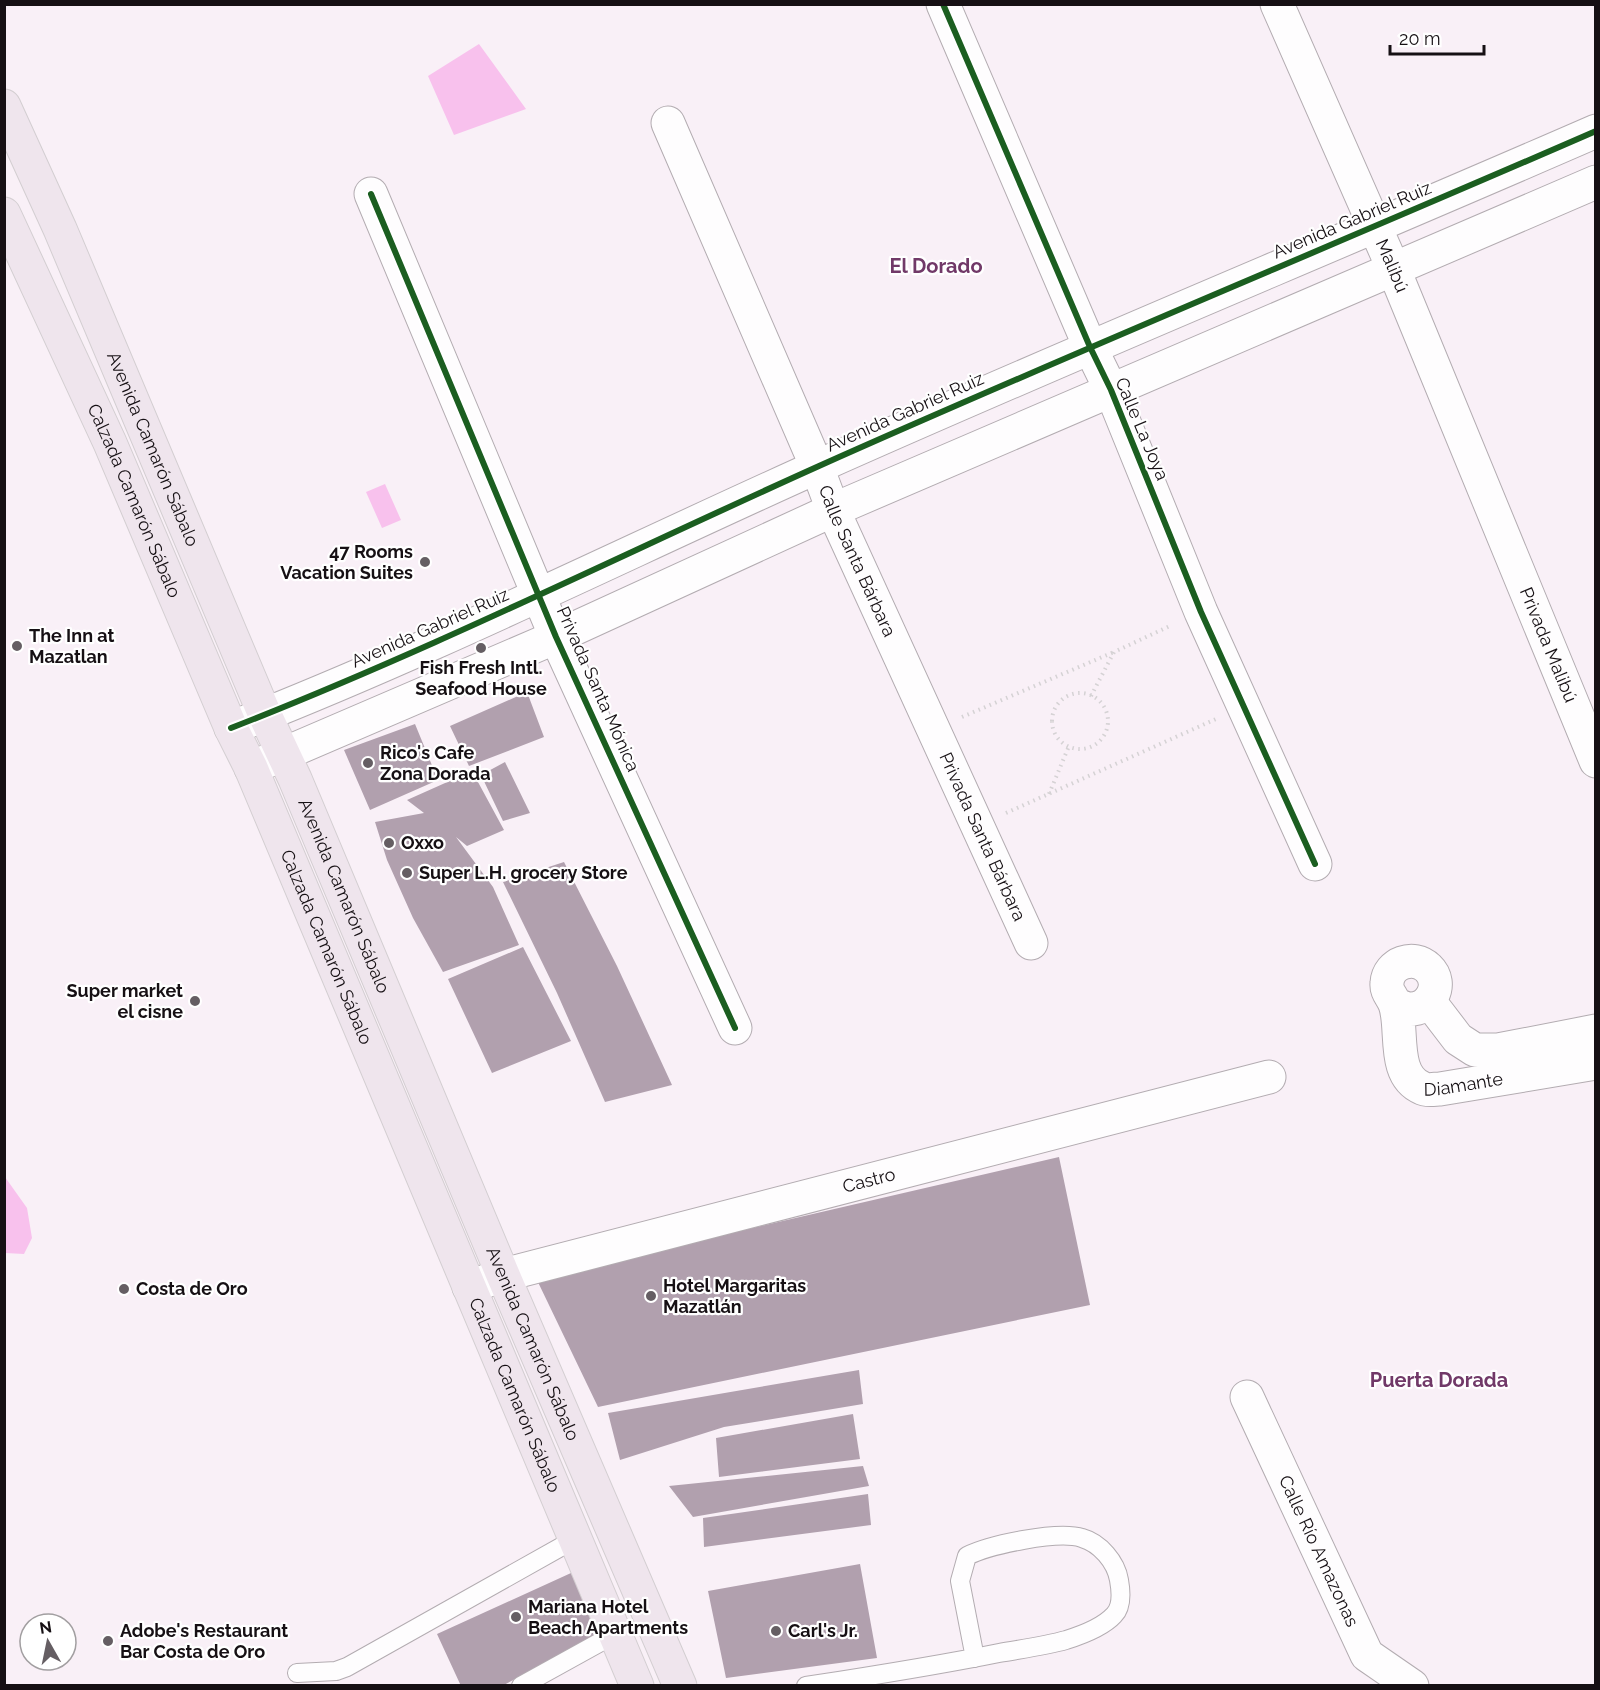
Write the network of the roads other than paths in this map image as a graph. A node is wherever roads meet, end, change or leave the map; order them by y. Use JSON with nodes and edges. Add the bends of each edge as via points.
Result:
{"nodes":[{"id":1,"x":943,"y":4,"type":"edge"},
{"id":2,"x":1277,"y":4,"type":"edge"},
{"id":3,"x":4,"y":106,"type":"edge"},
{"id":4,"x":668,"y":123,"type":"dead end"},
{"id":5,"x":1596,"y":131,"type":"edge"},
{"id":6,"x":1596,"y":182,"type":"edge"},
{"id":7,"x":371,"y":194,"type":"dead end"},
{"id":8,"x":4,"y":214,"type":"edge"},
{"id":9,"x":1375,"y":228,"type":"junction"},
{"id":10,"x":1394,"y":270,"type":"junction"},
{"id":11,"x":1090,"y":347,"type":"junction"},
{"id":12,"x":1111,"y":390,"type":"junction"},
{"id":13,"x":144,"y":430,"type":"junction"},
{"id":14,"x":110,"y":442,"type":"junction"},
{"id":15,"x":817,"y":467,"type":"junction"},
{"id":16,"x":833,"y":510,"type":"junction"},
{"id":17,"x":1501,"y":530,"type":"joint"},
{"id":18,"x":540,"y":596,"type":"junction"},
{"id":19,"x":556,"y":636,"type":"junction"},
{"id":20,"x":265,"y":715,"type":"junction"},
{"id":21,"x":231,"y":728,"type":"junction"},
{"id":22,"x":934,"y":729,"type":"joint"},
{"id":23,"x":283,"y":755,"type":"junction"},
{"id":24,"x":1596,"y":761,"type":"edge"},
{"id":25,"x":251,"y":768,"type":"junction"},
{"id":26,"x":1315,"y":864,"type":"dead end"},
{"id":27,"x":1031,"y":943,"type":"dead end"},
{"id":28,"x":1429,"y":1001,"type":"junction"},
{"id":29,"x":1395,"y":1004,"type":"junction"},
{"id":30,"x":735,"y":1028,"type":"dead end"},
{"id":31,"x":1596,"y":1031,"type":"edge"},
{"id":32,"x":1596,"y":1063,"type":"edge"},
{"id":33,"x":1269,"y":1077,"type":"dead end"},
{"id":34,"x":503,"y":1275,"type":"junction"},
{"id":35,"x":469,"y":1287,"type":"junction"},
{"id":36,"x":1247,"y":1397,"type":"dead end"},
{"id":37,"x":575,"y":1539,"type":"junction"},
{"id":38,"x":615,"y":1634,"type":"junction"},
{"id":39,"x":975,"y":1658,"type":"junction"},
{"id":40,"x":297,"y":1673,"type":"dead end"},
{"id":41,"x":521,"y":1686,"type":"edge"},
{"id":42,"x":637,"y":1686,"type":"edge"},
{"id":43,"x":680,"y":1686,"type":"edge"},
{"id":44,"x":806,"y":1686,"type":"edge"},
{"id":45,"x":1412,"y":1686,"type":"edge"}],
"edges":[{"from":1,"to":11,"type":"street","name":"Calle La Joya"},
{"from":2,"to":9,"type":"street","name":"Malibú"},
{"from":3,"to":13,"type":"main road","name":"Avenida Camarón Sábalo"},
{"from":4,"to":15,"type":"street","name":"Calle Santa Bárbara"},
{"from":5,"to":9,"type":"street","name":"Avenida Gabriel Ruiz"},
{"from":6,"to":10,"type":"street"},
{"from":7,"to":18,"type":"street","name":"Privada Santa Mónica"},
{"from":8,"to":14,"type":"main road","name":"Calzada Camarón Sábalo"},
{"from":9,"to":10,"type":"street","name":"Malibú"},
{"from":9,"to":11,"type":"street","name":"Avenida Gabriel Ruiz"},
{"from":10,"to":12,"type":"street"},
{"from":10,"to":17,"type":"street","name":"Malibú"},
{"from":11,"to":12,"type":"street","name":"Calle La Joya"},
{"from":11,"to":15,"type":"street","name":"Avenida Gabriel Ruiz"},
{"from":12,"to":16,"type":"street"},
{"from":12,"to":26,"type":"street","name":"Calle La Joya","via":[[1201,612]]},
{"from":13,"to":14,"type":"main road"},
{"from":13,"to":20,"type":"main road","name":"Avenida Camarón Sábalo"},
{"from":14,"to":21,"type":"main road","name":"Calzada Camarón Sábalo"},
{"from":15,"to":16,"type":"street","name":"Calle Santa Bárbara"},
{"from":15,"to":18,"type":"street","name":"Avenida Gabriel Ruiz"},
{"from":16,"to":19,"type":"street"},
{"from":16,"to":22,"type":"street","name":"Calle Santa Bárbara"},
{"from":17,"to":24,"type":"street","name":"Privada Malibú"},
{"from":18,"to":19,"type":"street","name":"Privada Santa Mónica"},
{"from":18,"to":20,"type":"street","name":"Avenida Gabriel Ruiz"},
{"from":19,"to":23,"type":"street"},
{"from":19,"to":30,"type":"street","name":"Privada Santa Mónica"},
{"from":20,"to":21,"type":"street","name":"Avenida Gabriel Ruiz"},
{"from":20,"to":23,"type":"main road","name":"Avenida Camarón Sábalo"},
{"from":21,"to":25,"type":"main road","name":"Calzada Camarón Sábalo"},
{"from":22,"to":27,"type":"street","name":"Privada Santa Bárbara"},
{"from":23,"to":25,"type":"street"},
{"from":23,"to":34,"type":"main road","name":"Avenida Camarón Sábalo"},
{"from":25,"to":35,"type":"main road","name":"Calzada Camarón Sábalo"},
{"from":28,"to":29,"type":"street","via":[[1419,1008],[1406,1009]]},
{"from":28,"to":29,"type":"street","via":[[1435,991],[1435,979],[1421,962],[1409,960],[1390,972],[1388,994]]},
{"from":28,"to":31,"type":"street","name":"Diamante","via":[[1458,1039],[1475,1050],[1498,1050]]},
{"from":29,"to":32,"type":"street","name":"Diamante","via":[[1402,1062],[1411,1080],[1423,1089]]},
{"from":33,"to":34,"type":"street","name":"Castro"},
{"from":34,"to":35,"type":"street","name":"Castro"},
{"from":34,"to":43,"type":"main road","name":"Avenida Camarón Sábalo"},
{"from":35,"to":37,"type":"main road","name":"Calzada Camarón Sábalo"},
{"from":36,"to":45,"type":"street","name":"Calle Río Amazonas","via":[[1366,1655]]},
{"from":37,"to":38,"type":"main road","name":"Calzada Camarón Sábalo"},
{"from":37,"to":40,"type":"lane","via":[[347,1667]]},
{"from":38,"to":41,"type":"lane"},
{"from":38,"to":42,"type":"main road","name":"Calzada Camarón Sábalo"},
{"from":39,"to":39,"type":"lane","via":[[1066,1640],[1097,1628],[1115,1615],[1120,1605],[1118,1577],[1107,1555],[1083,1538],[1066,1535],[994,1546],[966,1556],[960,1581]]},
{"from":39,"to":44,"type":"lane"}]}
